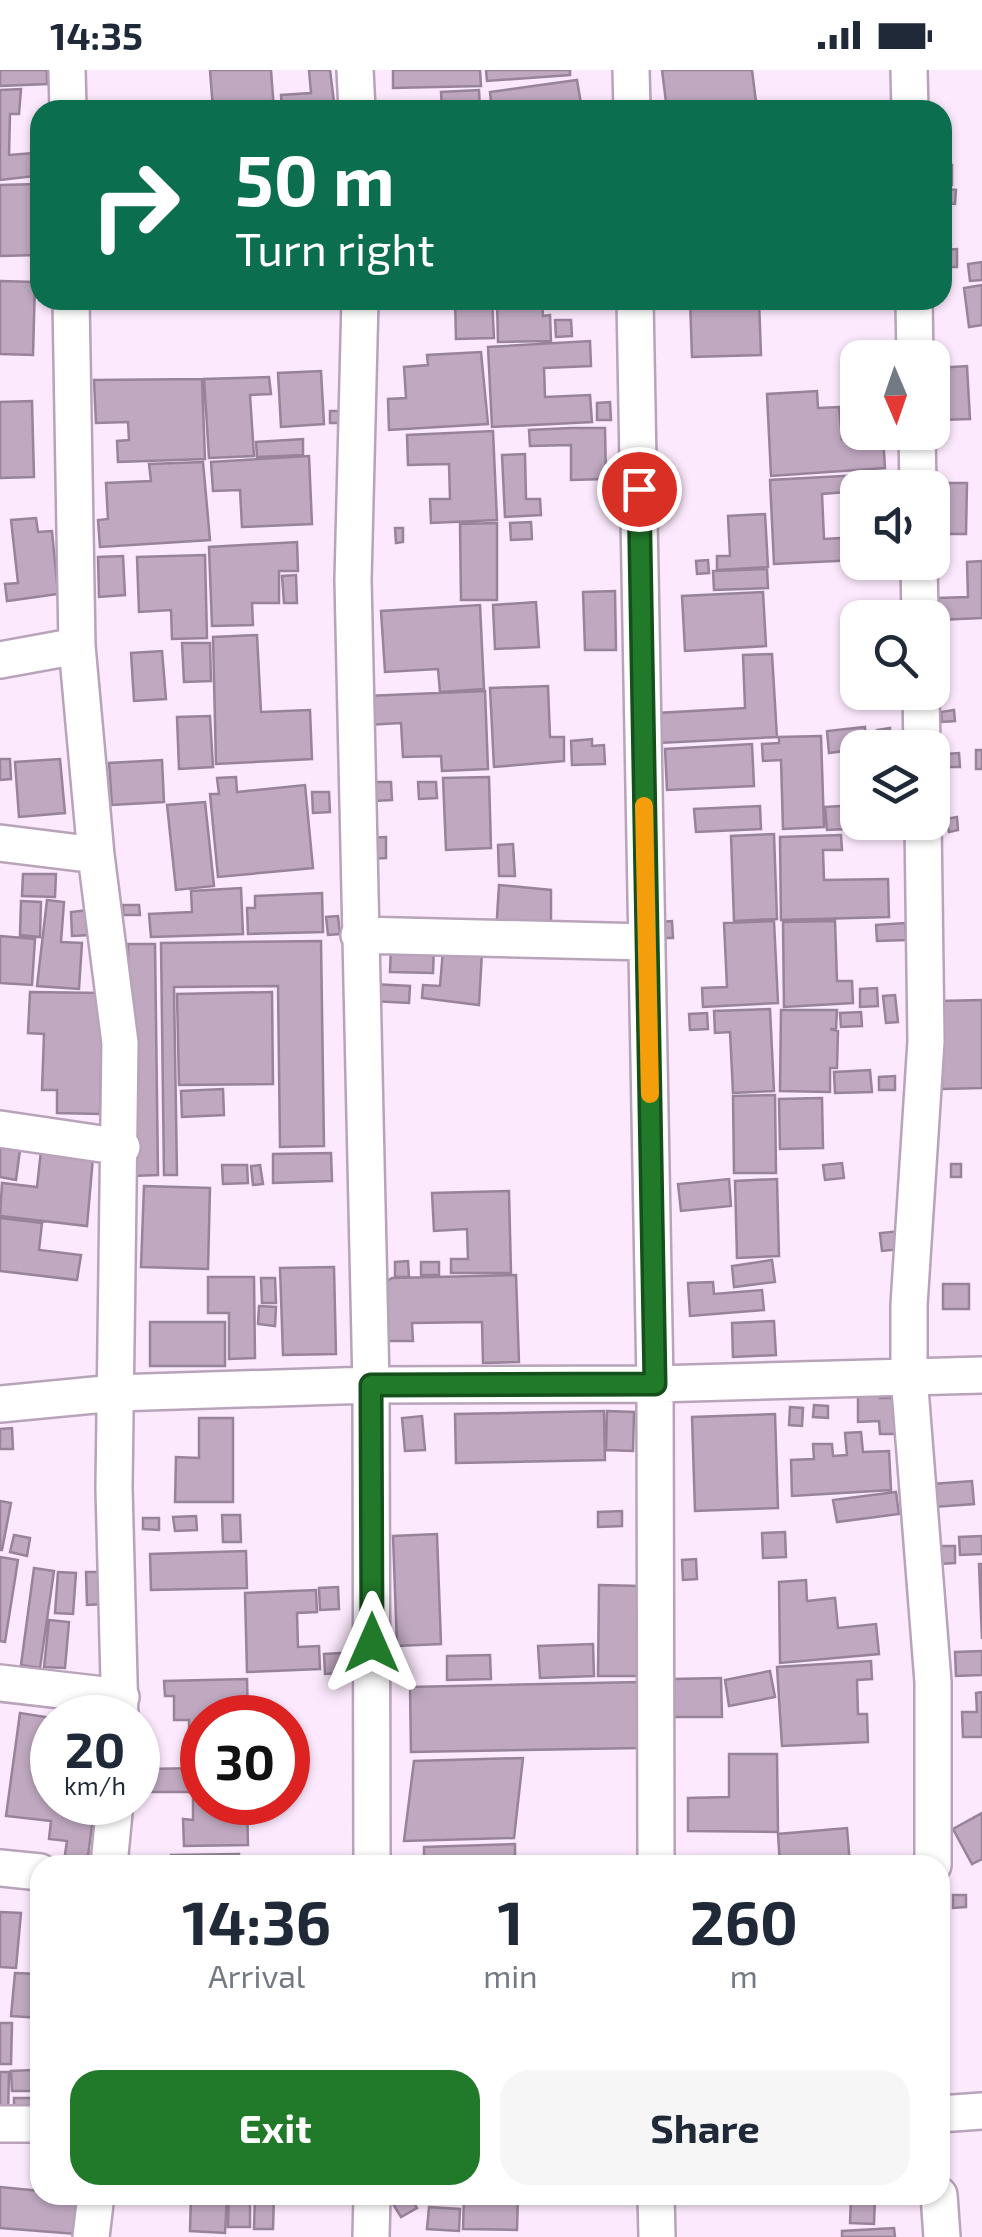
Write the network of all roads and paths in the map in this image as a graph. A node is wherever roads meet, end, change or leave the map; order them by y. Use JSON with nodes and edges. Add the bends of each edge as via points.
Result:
{"nodes":[{"id":1,"x":67,"y":70,"type":"edge"},
{"id":2,"x":355,"y":70,"type":"edge"},
{"id":3,"x":631,"y":70,"type":"edge"},
{"id":4,"x":909,"y":70,"type":"edge"},
{"id":5,"x":68,"y":100,"type":"edge"},
{"id":6,"x":356,"y":100,"type":"edge"},
{"id":7,"x":632,"y":100,"type":"edge"},
{"id":8,"x":910,"y":100,"type":"edge"},
{"id":9,"x":71,"y":310,"type":"edge"},
{"id":10,"x":360,"y":310,"type":"edge"},
{"id":11,"x":636,"y":310,"type":"edge"},
{"id":12,"x":914,"y":310,"type":"edge"},
{"id":13,"x":915,"y":340,"type":"edge"},
{"id":14,"x":77,"y":646,"type":"junction"},
{"id":15,"x":0,"y":660,"type":"edge"},
{"id":16,"x":923,"y":840,"type":"edge"},
{"id":17,"x":0,"y":843,"type":"edge"},
{"id":18,"x":96,"y":855,"type":"junction"},
{"id":19,"x":359,"y":935,"type":"junction"},
{"id":20,"x":647,"y":942,"type":"junction"},
{"id":21,"x":0,"y":1130,"type":"edge"},
{"id":22,"x":122,"y":1148,"type":"junction"},
{"id":23,"x":982,"y":1374,"type":"edge"},
{"id":24,"x":910,"y":1376,"type":"junction"},
{"id":25,"x":655,"y":1384,"type":"junction"},
{"id":26,"x":371,"y":1385,"type":"junction"},
{"id":27,"x":115,"y":1393,"type":"junction"},
{"id":28,"x":0,"y":1404,"type":"edge"},
{"id":29,"x":0,"y":1683,"type":"edge"},
{"id":30,"x":60,"y":1695,"type":"edge"},
{"id":31,"x":120,"y":1695,"type":"edge"},
{"id":32,"x":113,"y":1825,"type":"edge"},
{"id":33,"x":110,"y":1855,"type":"edge"},
{"id":34,"x":372,"y":1855,"type":"edge"},
{"id":35,"x":656,"y":1855,"type":"edge"},
{"id":36,"x":933,"y":1855,"type":"edge"},
{"id":37,"x":0,"y":1868,"type":"edge"},
{"id":38,"x":30,"y":1871,"type":"edge"},
{"id":39,"x":982,"y":2112,"type":"edge"},
{"id":40,"x":950,"y":2114,"type":"edge"},
{"id":41,"x":0,"y":2124,"type":"edge"},
{"id":42,"x":30,"y":2124,"type":"edge"},
{"id":43,"x":95,"y":2205,"type":"edge"},
{"id":44,"x":372,"y":2205,"type":"edge"},
{"id":45,"x":656,"y":2205,"type":"edge"},
{"id":46,"x":940,"y":2205,"type":"edge"},
{"id":47,"x":91,"y":2237,"type":"edge"},
{"id":48,"x":371,"y":2237,"type":"edge"},
{"id":49,"x":657,"y":2237,"type":"edge"},
{"id":50,"x":942,"y":2237,"type":"edge"}],
"edges":[{"from":1,"to":5,"type":"street"},
{"from":2,"to":6,"type":"street"},
{"from":3,"to":7,"type":"street"},
{"from":4,"to":8,"type":"street"},
{"from":9,"to":14,"type":"street"},
{"from":10,"to":19,"type":"street","via":[[352,580]]},
{"from":11,"to":20,"type":"street"},
{"from":12,"to":13,"type":"street"},
{"from":14,"to":15,"type":"street"},
{"from":14,"to":18,"type":"street"},
{"from":16,"to":24,"type":"street","via":[[926,1041]]},
{"from":17,"to":18,"type":"street"},
{"from":18,"to":22,"type":"street","via":[[120,1043]]},
{"from":19,"to":20,"type":"street"},
{"from":19,"to":26,"type":"street"},
{"from":20,"to":25,"type":"street"},
{"from":21,"to":22,"type":"street"},
{"from":22,"to":27,"type":"street"},
{"from":23,"to":24,"type":"street"},
{"from":24,"to":25,"type":"street"},
{"from":24,"to":36,"type":"street","via":[[934,1682]]},
{"from":25,"to":26,"type":"street"},
{"from":25,"to":35,"type":"street"},
{"from":26,"to":27,"type":"street"},
{"from":26,"to":34,"type":"street"},
{"from":27,"to":28,"type":"street"},
{"from":27,"to":31,"type":"street"},
{"from":29,"to":30,"type":"street"},
{"from":32,"to":33,"type":"street"},
{"from":37,"to":38,"type":"street"},
{"from":39,"to":40,"type":"street"},
{"from":41,"to":42,"type":"street"},
{"from":43,"to":47,"type":"street"},
{"from":44,"to":48,"type":"street"},
{"from":45,"to":49,"type":"street"},
{"from":46,"to":50,"type":"street"}]}
